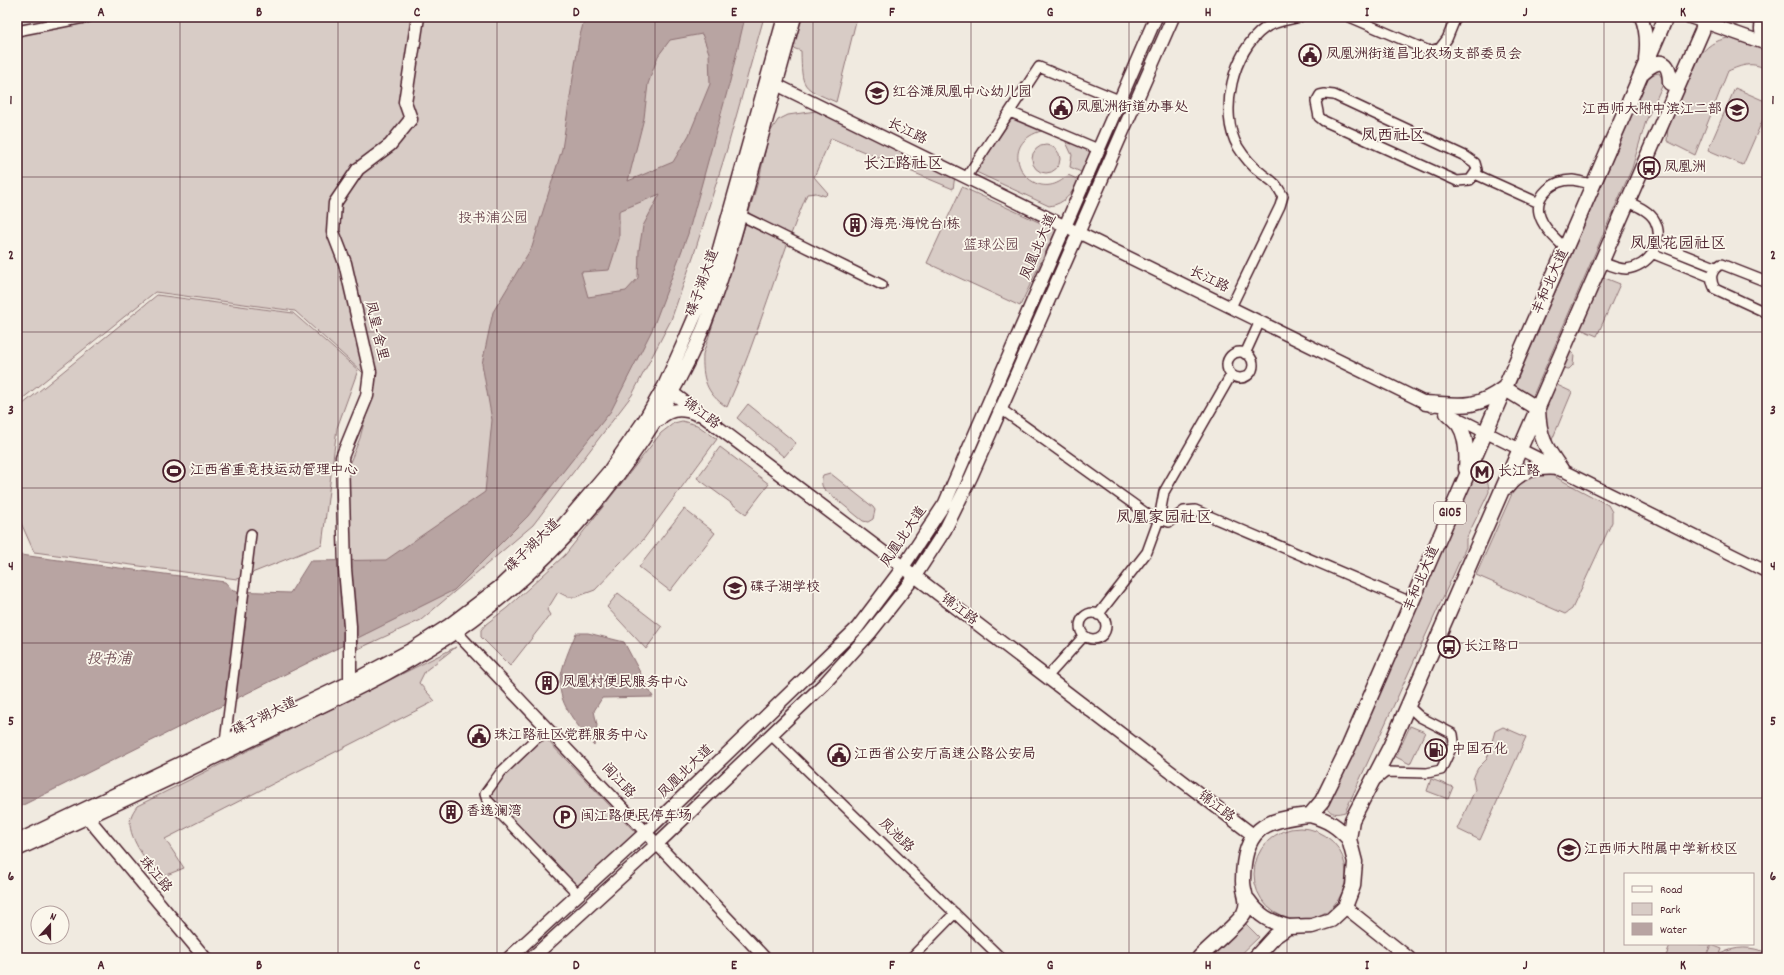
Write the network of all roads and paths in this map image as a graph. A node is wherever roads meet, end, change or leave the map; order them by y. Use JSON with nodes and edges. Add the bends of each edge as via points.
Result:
{"nodes":[{"id":1,"x":89,"y":17,"type":"edge"},
{"id":2,"x":418,"y":17,"type":"edge"},
{"id":3,"x":784,"y":17,"type":"edge"},
{"id":4,"x":795,"y":17,"type":"edge"},
{"id":5,"x":1156,"y":17,"type":"edge"},
{"id":6,"x":1173,"y":17,"type":"edge"},
{"id":7,"x":1300,"y":17,"type":"edge"},
{"id":8,"x":1350,"y":17,"type":"edge"},
{"id":9,"x":1456,"y":17,"type":"edge"},
{"id":10,"x":1641,"y":17,"type":"edge"},
{"id":11,"x":1666,"y":17,"type":"edge"},
{"id":12,"x":1766,"y":17,"type":"edge"},
{"id":13,"x":1700,"y":19,"type":"edge"},
{"id":14,"x":17,"y":31,"type":"edge"},
{"id":15,"x":1766,"y":43,"type":"edge"},
{"id":16,"x":1643,"y":72,"type":"junction"},
{"id":17,"x":771,"y":83,"type":"junction"},
{"id":18,"x":1670,"y":83,"type":"junction"},
{"id":19,"x":1120,"y":100,"type":"junction"},
{"id":20,"x":1010,"y":112,"type":"junction"},
{"id":21,"x":1098,"y":149,"type":"junction"},
{"id":22,"x":1476,"y":172,"type":"junction"},
{"id":23,"x":1641,"y":172,"type":"junction"},
{"id":24,"x":966,"y":178,"type":"junction"},
{"id":25,"x":1593,"y":184,"type":"junction"},
{"id":26,"x":1540,"y":200,"type":"junction"},
{"id":27,"x":1628,"y":202,"type":"junction"},
{"id":28,"x":740,"y":215,"type":"junction"},
{"id":29,"x":1064,"y":225,"type":"junction"},
{"id":30,"x":1078,"y":232,"type":"junction"},
{"id":31,"x":1657,"y":244,"type":"junction"},
{"id":32,"x":1565,"y":248,"type":"junction"},
{"id":33,"x":1654,"y":254,"type":"junction"},
{"id":34,"x":1602,"y":262,"type":"junction"},
{"id":35,"x":1715,"y":268,"type":"junction"},
{"id":36,"x":1711,"y":277,"type":"junction"},
{"id":37,"x":1767,"y":282,"type":"edge"},
{"id":38,"x":882,"y":285,"type":"dead end"},
{"id":39,"x":1231,"y":307,"type":"junction"},
{"id":40,"x":1767,"y":312,"type":"edge"},
{"id":41,"x":1260,"y":321,"type":"junction"},
{"id":42,"x":1245,"y":354,"type":"junction"},
{"id":43,"x":1231,"y":375,"type":"junction"},
{"id":44,"x":1504,"y":388,"type":"junction"},
{"id":45,"x":668,"y":389,"type":"junction"},
{"id":46,"x":1426,"y":403,"type":"junction"},
{"id":47,"x":1001,"y":409,"type":"junction"},
{"id":48,"x":1538,"y":409,"type":"junction"},
{"id":49,"x":1447,"y":413,"type":"junction"},
{"id":50,"x":707,"y":419,"type":"junction"},
{"id":51,"x":1485,"y":432,"type":"junction"},
{"id":52,"x":642,"y":441,"type":"junction"},
{"id":53,"x":1516,"y":447,"type":"junction"},
{"id":54,"x":1560,"y":469,"type":"junction"},
{"id":55,"x":1465,"y":478,"type":"junction"},
{"id":56,"x":1498,"y":499,"type":"junction"},
{"id":57,"x":1159,"y":519,"type":"junction"},
{"id":58,"x":251,"y":534,"type":"dead end"},
{"id":59,"x":1476,"y":549,"type":"junction"},
{"id":60,"x":904,"y":567,"type":"junction"},
{"id":61,"x":1767,"y":572,"type":"edge"},
{"id":62,"x":915,"y":576,"type":"junction"},
{"id":63,"x":1411,"y":602,"type":"junction"},
{"id":64,"x":1098,"y":614,"type":"junction"},
{"id":65,"x":452,"y":628,"type":"junction"},
{"id":66,"x":1084,"y":636,"type":"junction"},
{"id":67,"x":1047,"y":677,"type":"junction"},
{"id":68,"x":350,"y":682,"type":"junction"},
{"id":69,"x":1408,"y":706,"type":"junction"},
{"id":70,"x":547,"y":728,"type":"junction"},
{"id":71,"x":771,"y":734,"type":"junction"},
{"id":72,"x":225,"y":742,"type":"junction"},
{"id":73,"x":1371,"y":783,"type":"junction"},
{"id":74,"x":85,"y":814,"type":"junction"},
{"id":75,"x":1310,"y":815,"type":"junction"},
{"id":76,"x":646,"y":832,"type":"junction"},
{"id":77,"x":1253,"y":835,"type":"junction"},
{"id":78,"x":1349,"y":839,"type":"junction"},
{"id":79,"x":17,"y":841,"type":"edge"},
{"id":80,"x":657,"y":844,"type":"junction"},
{"id":81,"x":17,"y":850,"type":"edge"},
{"id":82,"x":578,"y":894,"type":"junction"},
{"id":83,"x":1248,"y":900,"type":"junction"},
{"id":84,"x":1345,"y":908,"type":"junction"},
{"id":85,"x":955,"y":913,"type":"junction"},
{"id":86,"x":1288,"y":927,"type":"junction"},
{"id":87,"x":205,"y":958,"type":"edge"},
{"id":88,"x":509,"y":958,"type":"edge"},
{"id":89,"x":532,"y":958,"type":"edge"},
{"id":90,"x":765,"y":958,"type":"edge"},
{"id":91,"x":911,"y":958,"type":"edge"},
{"id":92,"x":1001,"y":958,"type":"edge"},
{"id":93,"x":1199,"y":958,"type":"edge"},
{"id":94,"x":1255,"y":958,"type":"edge"},
{"id":95,"x":1409,"y":958,"type":"edge"}],
"edges":[{"from":1,"to":14,"type":"street"},
{"from":2,"to":68,"type":"main road","name":"凤皇-舍里","via":[[405,102],[411,119],[390,145],[358,169],[335,203],[333,232],[345,263],[370,372],[367,396],[342,457]]},
{"from":3,"to":17,"type":"main road","name":"碟子湖大道"},
{"from":4,"to":17,"type":"main road","name":"碟子湖大道"},
{"from":5,"to":19,"type":"main road","name":"凤凰北大道"},
{"from":6,"to":30,"type":"main road","name":"凤凰北大道"},
{"from":7,"to":39,"type":"street","via":[[1271,25],[1253,39],[1236,67],[1231,85],[1230,128],[1238,147],[1259,171],[1274,183],[1283,196]]},
{"from":8,"to":9,"type":"street","via":[[1429,51],[1440,48]]},
{"from":10,"to":16,"type":"main road","via":[[1647,45]]},
{"from":11,"to":16,"type":"highway","name":"丰和北大道","number":"G105"},
{"from":12,"to":15,"type":"main road","via":[[1760,27]]},
{"from":13,"to":15,"type":"main road"},
{"from":13,"to":18,"type":"highway"},
{"from":13,"to":23,"type":"highway","number":"G105"},
{"from":16,"to":18,"type":"highway","via":[[1650,65],[1661,63],[1667,66],[1670,72]]},
{"from":16,"to":25,"type":"highway","name":"丰和北大道","number":"G105"},
{"from":17,"to":24,"type":"street","name":"长江路"},
{"from":17,"to":28,"type":"main road","name":"碟子湖大道"},
{"from":17,"to":45,"type":"main road","name":"碟子湖大道","via":[[710,281]]},
{"from":18,"to":23,"type":"highway","via":[[1653,123]]},
{"from":19,"to":20,"type":"street","via":[[1039,67]]},
{"from":19,"to":21,"type":"main road","name":"凤凰北大道"},
{"from":20,"to":21,"type":"street"},
{"from":20,"to":24,"type":"street"},
{"from":21,"to":29,"type":"main road","name":"凤凰北大道"},
{"from":22,"to":22,"type":"street","via":[[1475,163],[1465,156],[1334,95],[1325,94],[1316,102],[1319,117],[1331,124],[1457,181],[1470,180]]},
{"from":22,"to":26,"type":"street"},
{"from":23,"to":27,"type":"highway","number":"G105"},
{"from":24,"to":29,"type":"street","name":"长江路"},
{"from":25,"to":26,"type":"street","via":[[1572,180],[1560,182],[1551,187]]},
{"from":25,"to":32,"type":"highway","name":"丰和北大道","number":"G105"},
{"from":26,"to":32,"type":"street","via":[[1539,213],[1543,222]]},
{"from":27,"to":31,"type":"street","via":[[1645,211],[1656,222]]},
{"from":27,"to":34,"type":"highway","number":"G105"},
{"from":28,"to":38,"type":"street"},
{"from":28,"to":45,"type":"main road","name":"碟子湖大道","via":[[726,268],[697,342]]},
{"from":29,"to":30,"type":"street","name":"长江路"},
{"from":29,"to":60,"type":"main road","name":"凤凰北大道","via":[[976,434],[944,503]]},
{"from":30,"to":39,"type":"street","name":"长江路"},
{"from":30,"to":47,"type":"main road","name":"凤凰北大道"},
{"from":31,"to":33,"type":"street"},
{"from":31,"to":35,"type":"street"},
{"from":32,"to":44,"type":"highway","name":"丰和北大道","number":"G105"},
{"from":33,"to":34,"type":"street","via":[[1647,261],[1625,269]]},
{"from":33,"to":36,"type":"street"},
{"from":34,"to":48,"type":"highway","number":"G105"},
{"from":35,"to":36,"type":"street"},
{"from":35,"to":37,"type":"street","via":[[1721,264],[1727,265]]},
{"from":36,"to":40,"type":"street","via":[[1715,289]]},
{"from":39,"to":41,"type":"street","name":"长江路"},
{"from":41,"to":42,"type":"street"},
{"from":41,"to":46,"type":"street","name":"长江路"},
{"from":42,"to":43,"type":"street","via":[[1237,353],[1230,356],[1227,364]]},
{"from":42,"to":43,"type":"street","via":[[1253,364],[1250,373],[1239,378]]},
{"from":43,"to":57,"type":"street","via":[[1164,492]]},
{"from":44,"to":46,"type":"highway","via":[[1492,398],[1464,406]]},
{"from":44,"to":48,"type":"highway"},
{"from":44,"to":51,"type":"highway","name":"丰和北大道","number":"G105"},
{"from":45,"to":50,"type":"main road","name":"锦江路"},
{"from":45,"to":52,"type":"main road","name":"碟子湖大道"},
{"from":45,"to":65,"type":"main road","name":"碟子湖大道","via":[[609,472],[557,532]]},
{"from":46,"to":49,"type":"street","name":"长江路"},
{"from":47,"to":57,"type":"street","via":[[1150,516]]},
{"from":47,"to":62,"type":"main road","name":"凤凰北大道","via":[[945,530]]},
{"from":48,"to":53,"type":"highway","number":"G105"},
{"from":48,"to":54,"type":"highway","via":[[1538,428],[1543,442]]},
{"from":49,"to":51,"type":"street","name":"长江路"},
{"from":49,"to":55,"type":"highway","via":[[1459,426],[1463,436],[1467,454]]},
{"from":50,"to":52,"type":"main road","via":[[680,410],[668,412]]},
{"from":50,"to":60,"type":"main road","name":"锦江路"},
{"from":51,"to":53,"type":"street","name":"长江路"},
{"from":51,"to":55,"type":"highway","name":"丰和北大道","number":"G105"},
{"from":52,"to":65,"type":"main road","name":"碟子湖大道","via":[[602,496],[544,560],[474,619]]},
{"from":53,"to":54,"type":"street","name":"长江路"},
{"from":53,"to":56,"type":"highway","number":"G105"},
{"from":53,"to":59,"type":"highway","via":[[1472,536]]},
{"from":54,"to":56,"type":"highway","via":[[1535,468],[1524,471],[1512,480]]},
{"from":54,"to":61,"type":"street","name":"长江路"},
{"from":55,"to":63,"type":"highway","name":"丰和北大道","number":"G105"},
{"from":56,"to":59,"type":"highway","number":"G105"},
{"from":57,"to":63,"type":"street","via":[[1169,522],[1184,511],[1195,510]]},
{"from":57,"to":64,"type":"street","via":[[1148,552]]},
{"from":58,"to":72,"type":"street"},
{"from":59,"to":69,"type":"highway","number":"G105"},
{"from":60,"to":62,"type":"main road","name":"锦江路"},
{"from":60,"to":76,"type":"main road","name":"凤凰北大道","via":[[857,628]]},
{"from":62,"to":67,"type":"main road","name":"锦江路"},
{"from":62,"to":71,"type":"main road","name":"凤凰北大道","via":[[870,633],[824,684]]},
{"from":63,"to":75,"type":"highway","name":"丰和北大道","number":"G105","via":[[1349,746],[1322,801]]},
{"from":64,"to":66,"type":"street","via":[[1083,617],[1080,629]]},
{"from":64,"to":66,"type":"street","via":[[1105,621],[1104,634],[1097,639]]},
{"from":65,"to":68,"type":"main road","name":"碟子湖大道"},
{"from":65,"to":70,"type":"street","name":"闽江路"},
{"from":65,"to":74,"type":"main road","name":"碟子湖大道","via":[[428,650],[370,683]]},
{"from":66,"to":67,"type":"street"},
{"from":67,"to":77,"type":"main road","name":"锦江路"},
{"from":68,"to":72,"type":"main road","name":"碟子湖大道"},
{"from":69,"to":73,"type":"highway","number":"G105"},
{"from":69,"to":73,"type":"street","via":[[1420,717],[1453,734],[1454,742],[1442,770],[1427,773],[1386,772]]},
{"from":70,"to":76,"type":"street","name":"闽江路"},
{"from":70,"to":82,"type":"street","via":[[501,772],[486,794],[487,800]]},
{"from":71,"to":80,"type":"main road","name":"凤凰北大道"},
{"from":71,"to":85,"type":"street","name":"凤池路"},
{"from":72,"to":74,"type":"main road","name":"碟子湖大道"},
{"from":73,"to":78,"type":"highway","number":"G105","via":[[1352,820]]},
{"from":74,"to":79,"type":"main road","name":"碟子湖大道"},
{"from":74,"to":81,"type":"main road","name":"碟子湖大道"},
{"from":74,"to":87,"type":"main road","name":"珠江路"},
{"from":75,"to":77,"type":"highway","via":[[1289,816],[1270,822]]},
{"from":75,"to":78,"type":"highway","via":[[1337,826]]},
{"from":76,"to":80,"type":"street","name":"闽江路"},
{"from":76,"to":82,"type":"main road","name":"凤凰北大道"},
{"from":77,"to":83,"type":"highway","via":[[1246,853],[1243,882]]},
{"from":78,"to":84,"type":"highway","number":"G105","via":[[1355,862],[1353,886]]},
{"from":80,"to":89,"type":"main road","name":"凤凰北大道"},
{"from":80,"to":90,"type":"street","name":"闽江路"},
{"from":82,"to":88,"type":"main road","name":"凤凰北大道"},
{"from":83,"to":86,"type":"highway","via":[[1257,912],[1270,922]]},
{"from":83,"to":93,"type":"highway","via":[[1244,914]]},
{"from":84,"to":86,"type":"highway","via":[[1331,920],[1312,926]]},
{"from":84,"to":95,"type":"main road"},
{"from":85,"to":91,"type":"street"},
{"from":85,"to":92,"type":"street","name":"凤池路"},
{"from":86,"to":94,"type":"highway","via":[[1275,936]]}]}
